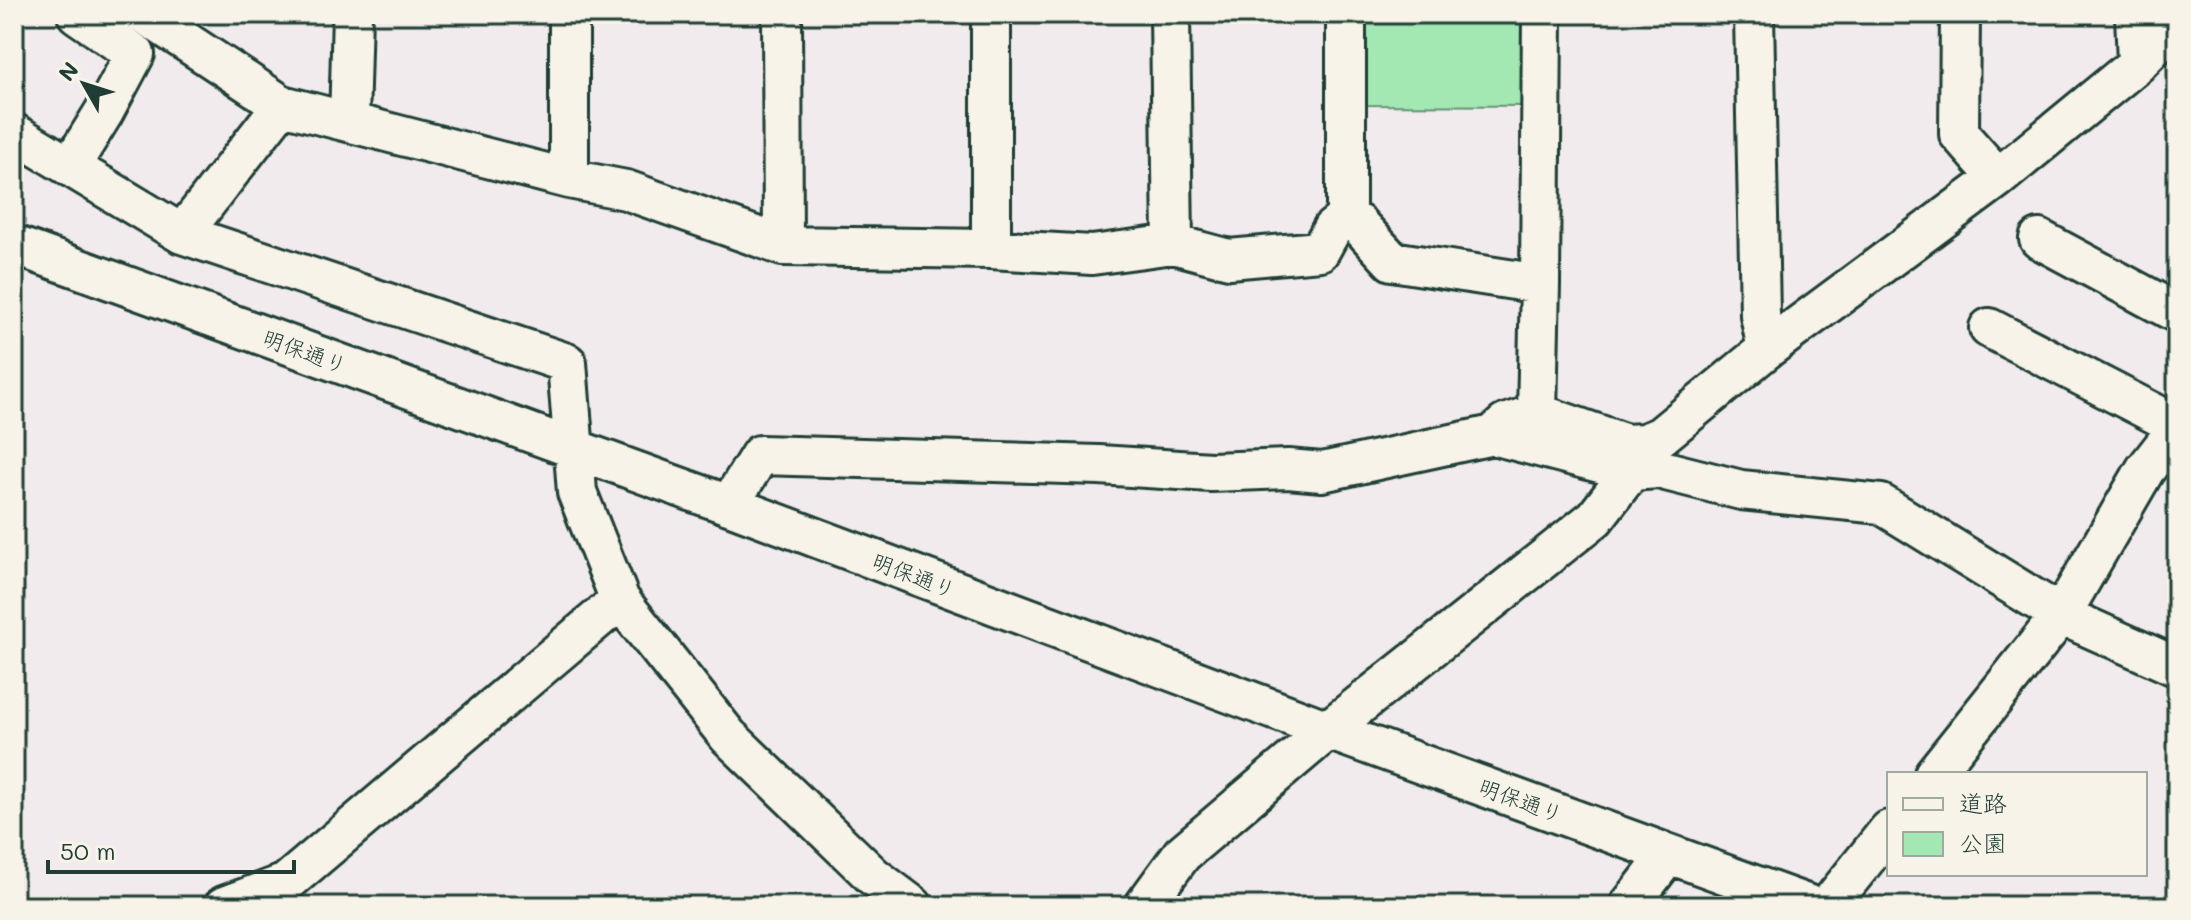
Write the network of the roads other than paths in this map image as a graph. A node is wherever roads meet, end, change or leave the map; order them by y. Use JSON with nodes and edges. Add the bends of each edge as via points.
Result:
{"nodes":[{"id":1,"x":77,"y":14,"type":"edge"},
{"id":2,"x":144,"y":14,"type":"edge"},
{"id":3,"x":352,"y":14,"type":"edge"},
{"id":4,"x":569,"y":14,"type":"edge"},
{"id":5,"x":782,"y":14,"type":"edge"},
{"id":6,"x":991,"y":14,"type":"edge"},
{"id":7,"x":1170,"y":14,"type":"edge"},
{"id":8,"x":1346,"y":14,"type":"edge"},
{"id":9,"x":1542,"y":14,"type":"edge"},
{"id":10,"x":1754,"y":14,"type":"edge"},
{"id":11,"x":1960,"y":14,"type":"edge"},
{"id":12,"x":2135,"y":14,"type":"edge"},
{"id":13,"x":2177,"y":23,"type":"edge"},
{"id":14,"x":2137,"y":64,"type":"junction"},
{"id":15,"x":282,"y":105,"type":"junction"},
{"id":16,"x":349,"y":122,"type":"junction"},
{"id":17,"x":14,"y":133,"type":"edge"},
{"id":18,"x":70,"y":167,"type":"junction"},
{"id":19,"x":1998,"y":178,"type":"junction"},
{"id":20,"x":569,"y":179,"type":"junction"},
{"id":21,"x":1346,"y":218,"type":"junction"},
{"id":22,"x":182,"y":234,"type":"junction"},
{"id":23,"x":2039,"y":239,"type":"dead end"},
{"id":24,"x":1173,"y":244,"type":"junction"},
{"id":25,"x":14,"y":245,"type":"edge"},
{"id":26,"x":783,"y":246,"type":"junction"},
{"id":27,"x":991,"y":249,"type":"junction"},
{"id":28,"x":1540,"y":284,"type":"junction"},
{"id":29,"x":2177,"y":313,"type":"edge"},
{"id":30,"x":1989,"y":328,"type":"dead end"},
{"id":31,"x":1767,"y":349,"type":"junction"},
{"id":32,"x":1537,"y":413,"type":"junction"},
{"id":33,"x":2177,"y":427,"type":"edge"},
{"id":34,"x":1493,"y":435,"type":"junction"},
{"id":35,"x":573,"y":449,"type":"junction"},
{"id":36,"x":1631,"y":471,"type":"junction"},
{"id":37,"x":729,"y":505,"type":"junction"},
{"id":38,"x":620,"y":600,"type":"junction"},
{"id":39,"x":2061,"y":615,"type":"junction"},
{"id":40,"x":2177,"y":667,"type":"edge"},
{"id":41,"x":1328,"y":730,"type":"junction"},
{"id":42,"x":1936,"y":772,"type":"edge"},
{"id":43,"x":1887,"y":832,"type":"edge"},
{"id":44,"x":1669,"y":854,"type":"junction"},
{"id":45,"x":224,"y":906,"type":"edge"},
{"id":46,"x":913,"y":906,"type":"edge"},
{"id":47,"x":1144,"y":906,"type":"edge"},
{"id":48,"x":1629,"y":906,"type":"edge"},
{"id":49,"x":1812,"y":906,"type":"edge"},
{"id":50,"x":1828,"y":906,"type":"edge"}],
"edges":[{"from":1,"to":18,"type":"street","via":[[135,54]]},
{"from":2,"to":15,"type":"street"},
{"from":3,"to":16,"type":"street"},
{"from":4,"to":20,"type":"street"},
{"from":5,"to":26,"type":"street"},
{"from":6,"to":27,"type":"street"},
{"from":7,"to":24,"type":"street"},
{"from":8,"to":21,"type":"street"},
{"from":9,"to":28,"type":"street"},
{"from":10,"to":31,"type":"street","via":[[1760,315]]},
{"from":11,"to":19,"type":"street","via":[[1959,134]]},
{"from":12,"to":14,"type":"street"},
{"from":13,"to":14,"type":"street"},
{"from":14,"to":19,"type":"street"},
{"from":15,"to":16,"type":"street"},
{"from":15,"to":22,"type":"street"},
{"from":16,"to":20,"type":"street"},
{"from":17,"to":18,"type":"street"},
{"from":18,"to":22,"type":"street"},
{"from":19,"to":31,"type":"street"},
{"from":20,"to":26,"type":"street","via":[[626,190]]},
{"from":21,"to":24,"type":"street","via":[[1332,229],[1320,251],[1229,259]]},
{"from":21,"to":28,"type":"street","via":[[1392,261]]},
{"from":22,"to":35,"type":"street","via":[[567,363]]},
{"from":23,"to":29,"type":"street"},
{"from":24,"to":27,"type":"street","via":[[1092,255]]},
{"from":25,"to":35,"type":"street","name":"明保通り"},
{"from":26,"to":27,"type":"street"},
{"from":28,"to":32,"type":"street"},
{"from":30,"to":33,"type":"street"},
{"from":31,"to":32,"type":"street","via":[[1661,436],[1644,443],[1626,444]]},
{"from":32,"to":34,"type":"street","via":[[1505,424]]},
{"from":33,"to":39,"type":"street","via":[[2145,470]]},
{"from":34,"to":36,"type":"street"},
{"from":34,"to":37,"type":"street","via":[[1322,472],[760,455]]},
{"from":35,"to":37,"type":"street","name":"明保通り"},
{"from":35,"to":38,"type":"street","via":[[577,492]]},
{"from":36,"to":39,"type":"street","via":[[1658,469],[1741,490],[1881,504]]},
{"from":36,"to":41,"type":"street","via":[[1595,518]]},
{"from":37,"to":41,"type":"street","name":"明保通り"},
{"from":38,"to":45,"type":"street","via":[[286,883]]},
{"from":38,"to":46,"type":"street","via":[[728,736],[873,876]]},
{"from":39,"to":40,"type":"street"},
{"from":39,"to":42,"type":"street"},
{"from":41,"to":44,"type":"street","name":"明保通り"},
{"from":41,"to":47,"type":"street","via":[[1182,854]]},
{"from":43,"to":50,"type":"street"},
{"from":44,"to":48,"type":"street"},
{"from":44,"to":49,"type":"street","name":"明保通り"}]}
